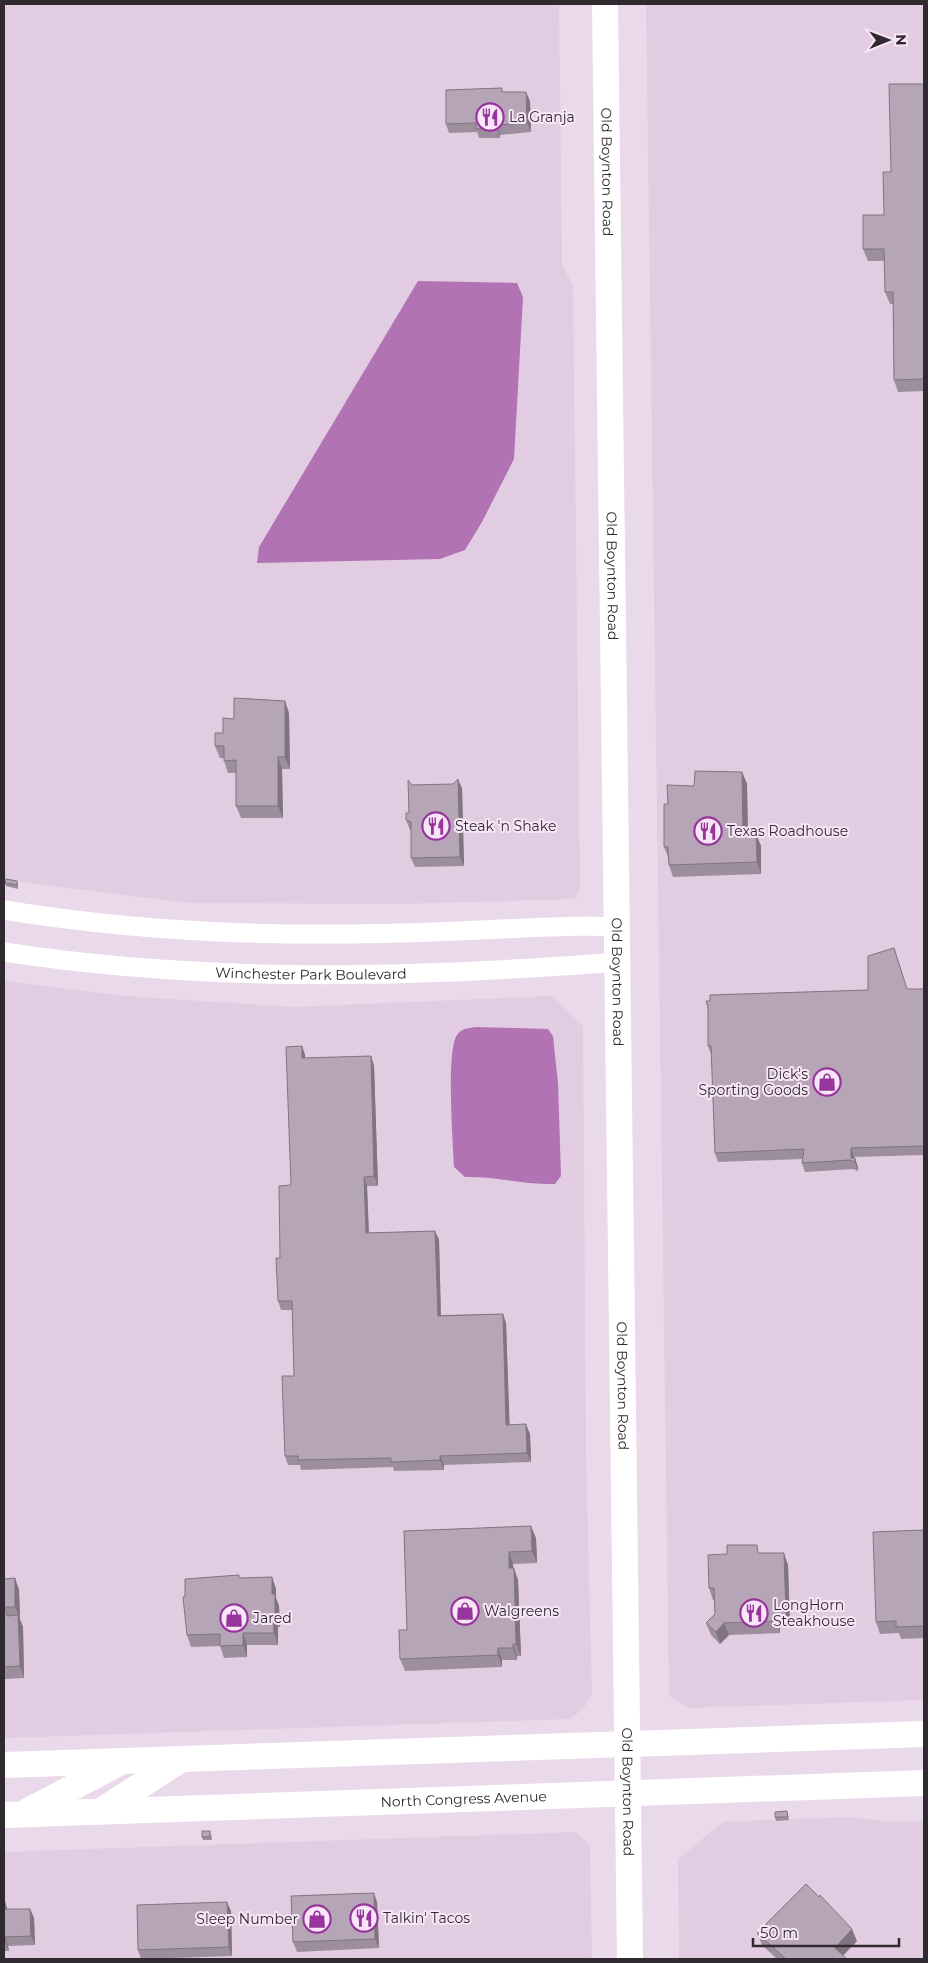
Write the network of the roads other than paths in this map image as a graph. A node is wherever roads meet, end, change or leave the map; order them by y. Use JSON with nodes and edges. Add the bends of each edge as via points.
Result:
{"nodes":[{"id":1,"x":606,"y":4,"type":"edge"},
{"id":2,"x":4,"y":910,"type":"edge"},
{"id":3,"x":617,"y":927,"type":"junction"},
{"id":4,"x":4,"y":952,"type":"edge"},
{"id":5,"x":618,"y":962,"type":"junction"},
{"id":6,"x":924,"y":1734,"type":"edge"},
{"id":7,"x":628,"y":1744,"type":"junction"},
{"id":8,"x":181,"y":1759,"type":"junction"},
{"id":9,"x":122,"y":1762,"type":"junction"},
{"id":10,"x":4,"y":1765,"type":"edge"},
{"id":11,"x":924,"y":1783,"type":"edge"},
{"id":12,"x":628,"y":1794,"type":"junction"},
{"id":13,"x":101,"y":1811,"type":"junction"},
{"id":14,"x":13,"y":1815,"type":"edge"},
{"id":15,"x":630,"y":1959,"type":"edge"}],
"edges":[{"from":1,"to":3,"type":"main road","name":"Old Boynton Road"},
{"from":2,"to":3,"type":"street","via":[[122,926],[271,934]]},
{"from":3,"to":5,"type":"main road","name":"Old Boynton Road"},
{"from":4,"to":5,"type":"street","name":"Winchester Park Boulevard","via":[[127,967],[270,975],[342,975]]},
{"from":5,"to":7,"type":"main road","name":"Old Boynton Road"},
{"from":6,"to":7,"type":"main road"},
{"from":7,"to":8,"type":"main road"},
{"from":7,"to":12,"type":"main road","name":"Old Boynton Road"},
{"from":8,"to":9,"type":"main road"},
{"from":8,"to":13,"type":"main road"},
{"from":9,"to":10,"type":"main road"},
{"from":9,"to":14,"type":"main road"},
{"from":11,"to":12,"type":"main road","name":"North Congress Avenue"},
{"from":12,"to":13,"type":"main road","name":"North Congress Avenue"},
{"from":12,"to":15,"type":"main road","name":"Old Boynton Road"},
{"from":13,"to":14,"type":"main road","name":"North Congress Avenue"}]}
